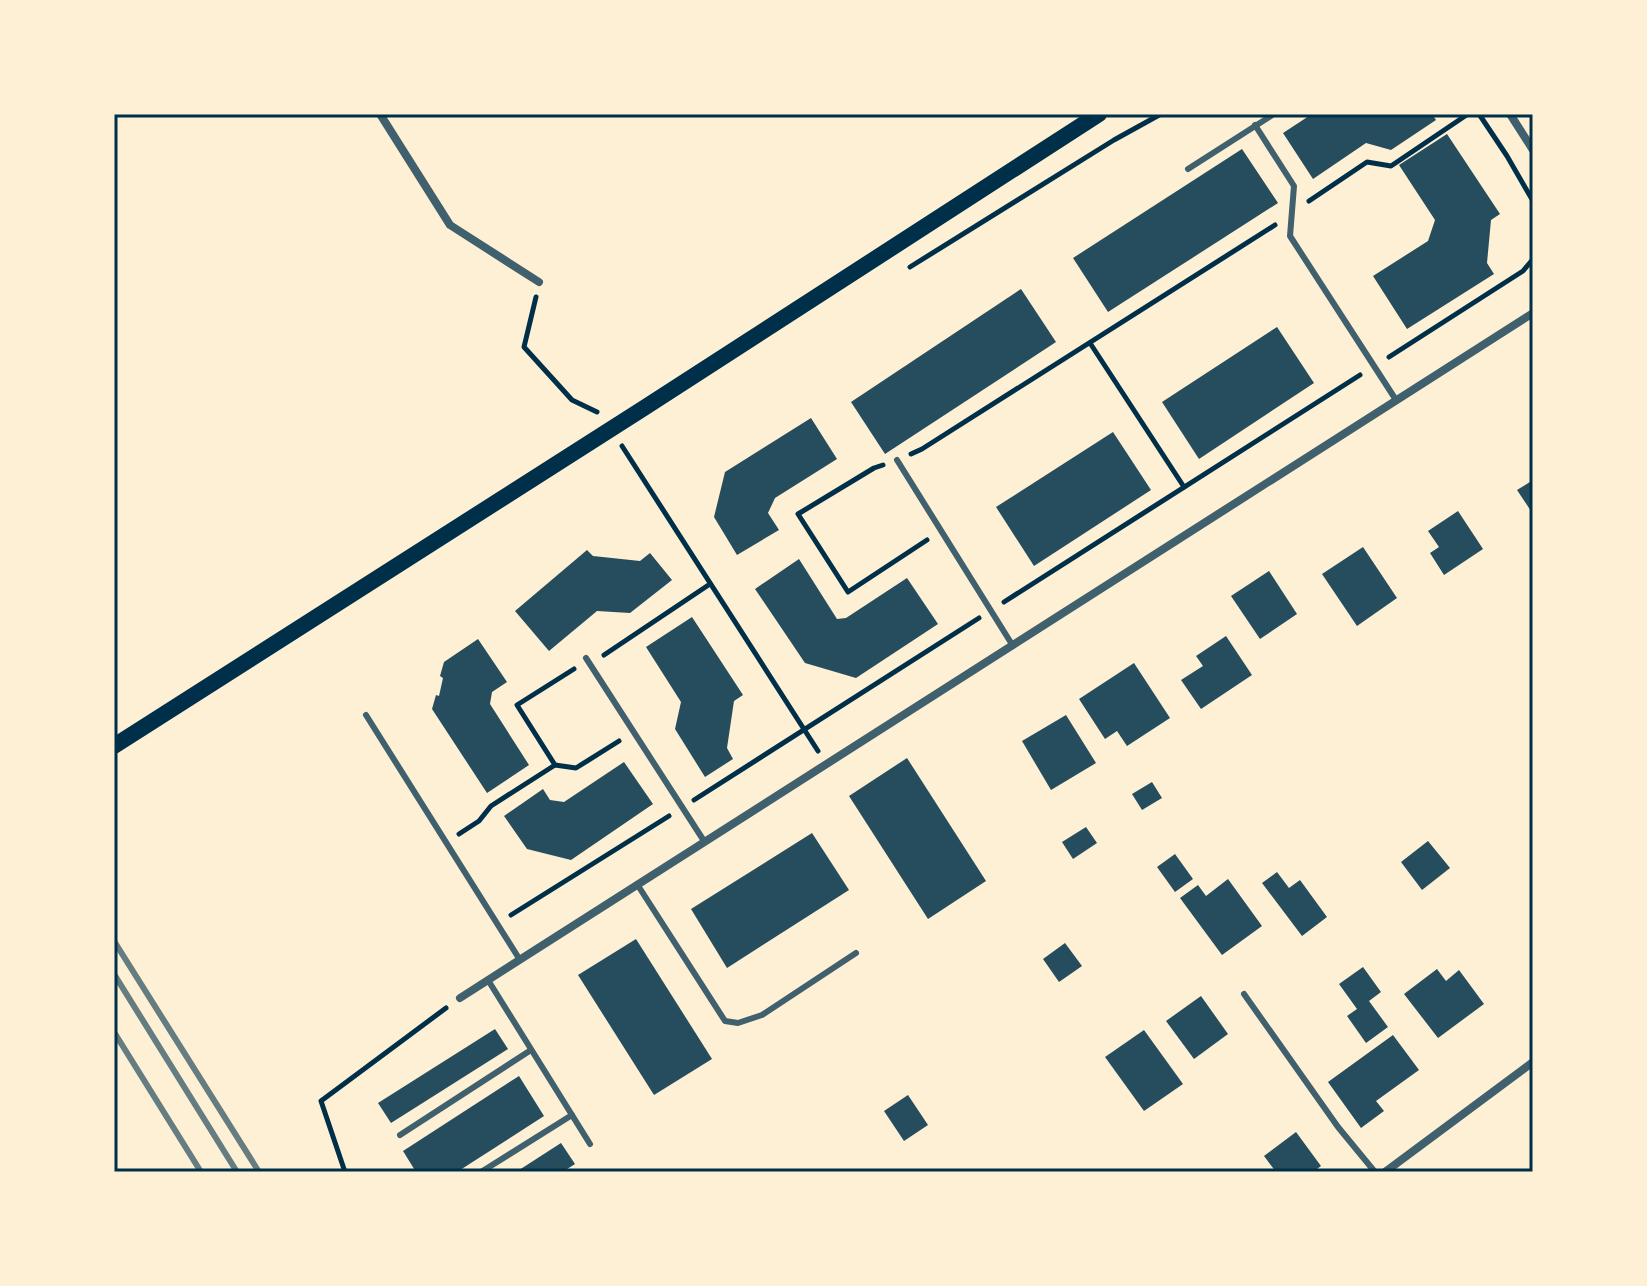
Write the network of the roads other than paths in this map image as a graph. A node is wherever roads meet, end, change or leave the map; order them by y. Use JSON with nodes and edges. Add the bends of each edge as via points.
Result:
{"nodes":[{"id":1,"x":380,"y":114,"type":"edge"},
{"id":2,"x":1099,"y":114,"type":"edge"},
{"id":3,"x":1274,"y":114,"type":"edge"},
{"id":4,"x":1510,"y":114,"type":"edge"},
{"id":5,"x":1255,"y":125,"type":"junction"},
{"id":6,"x":1532,"y":146,"type":"edge"},
{"id":7,"x":1188,"y":169,"type":"dead end"},
{"id":8,"x":539,"y":282,"type":"road end"},
{"id":9,"x":1533,"y":313,"type":"edge"},
{"id":10,"x":1396,"y":400,"type":"junction"},
{"id":11,"x":897,"y":460,"type":"road end"},
{"id":12,"x":1013,"y":646,"type":"junction"},
{"id":13,"x":588,"y":661,"type":"road end"},
{"id":14,"x":366,"y":715,"type":"dead end"},
{"id":15,"x":114,"y":746,"type":"edge"},
{"id":16,"x":704,"y":841,"type":"junction"},
{"id":17,"x":637,"y":884,"type":"junction"},
{"id":18,"x":856,"y":953,"type":"dead end"},
{"id":19,"x":520,"y":960,"type":"junction"},
{"id":20,"x":488,"y":980,"type":"junction"},
{"id":21,"x":1244,"y":994,"type":"dead end"},
{"id":22,"x":460,"y":998,"type":"road end"},
{"id":23,"x":531,"y":1050,"type":"junction"},
{"id":24,"x":1533,"y":1062,"type":"edge"},
{"id":25,"x":572,"y":1115,"type":"junction"},
{"id":26,"x":400,"y":1135,"type":"dead end"},
{"id":27,"x":590,"y":1144,"type":"dead end"},
{"id":28,"x":481,"y":1172,"type":"edge"},
{"id":29,"x":1375,"y":1172,"type":"edge"},
{"id":30,"x":1385,"y":1172,"type":"edge"}],
"edges":[{"from":1,"to":8,"type":"street","via":[[450,225]]},
{"from":2,"to":15,"type":"main road"},
{"from":3,"to":5,"type":"lane"},
{"from":4,"to":6,"type":"street"},
{"from":5,"to":7,"type":"lane"},
{"from":5,"to":10,"type":"lane","via":[[1294,186],[1290,236]]},
{"from":9,"to":10,"type":"street"},
{"from":10,"to":12,"type":"street"},
{"from":11,"to":12,"type":"lane"},
{"from":12,"to":16,"type":"street"},
{"from":13,"to":16,"type":"lane"},
{"from":14,"to":19,"type":"lane"},
{"from":16,"to":17,"type":"street"},
{"from":17,"to":18,"type":"lane","via":[[725,1021],[738,1023],[762,1015]]},
{"from":17,"to":19,"type":"street"},
{"from":19,"to":20,"type":"street"},
{"from":20,"to":22,"type":"street"},
{"from":20,"to":23,"type":"lane"},
{"from":21,"to":29,"type":"lane"},
{"from":23,"to":25,"type":"lane"},
{"from":23,"to":26,"type":"lane"},
{"from":24,"to":30,"type":"street"},
{"from":25,"to":27,"type":"lane"},
{"from":25,"to":28,"type":"lane"}]}
